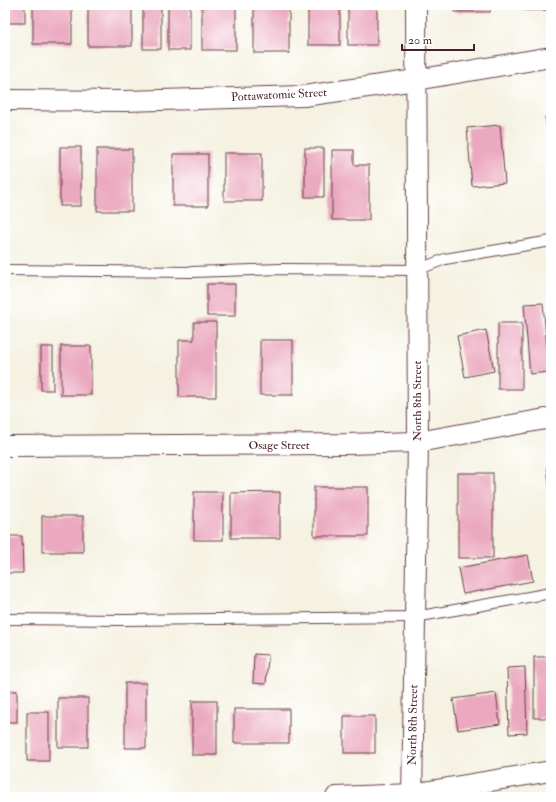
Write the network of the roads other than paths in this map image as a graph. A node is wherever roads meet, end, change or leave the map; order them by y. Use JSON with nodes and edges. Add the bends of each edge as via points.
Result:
{"nodes":[{"id":1,"x":416,"y":5,"type":"edge"},
{"id":2,"x":551,"y":57,"type":"edge"},
{"id":3,"x":416,"y":80,"type":"junction"},
{"id":4,"x":5,"y":100,"type":"edge"},
{"id":5,"x":551,"y":241,"type":"edge"},
{"id":6,"x":5,"y":270,"type":"edge"},
{"id":7,"x":417,"y":270,"type":"junction"},
{"id":8,"x":551,"y":418,"type":"edge"},
{"id":9,"x":418,"y":442,"type":"junction"},
{"id":10,"x":5,"y":446,"type":"edge"},
{"id":11,"x":551,"y":593,"type":"edge"},
{"id":12,"x":415,"y":617,"type":"junction"},
{"id":13,"x":5,"y":619,"type":"edge"},
{"id":14,"x":551,"y":771,"type":"edge"},
{"id":15,"x":412,"y":796,"type":"edge"},
{"id":16,"x":336,"y":797,"type":"edge"}],
"edges":[{"from":1,"to":3,"type":"street","name":"North 8th Street"},
{"from":2,"to":3,"type":"street","name":"Pottawatomie Street"},
{"from":3,"to":4,"type":"street","name":"Pottawatomie Street","via":[[304,96],[124,101]]},
{"from":3,"to":7,"type":"street","name":"North 8th Street"},
{"from":5,"to":7,"type":"lane","via":[[445,259]]},
{"from":6,"to":7,"type":"lane"},
{"from":7,"to":9,"type":"street","name":"North 8th Street"},
{"from":8,"to":9,"type":"street","name":"Osage Street"},
{"from":9,"to":10,"type":"street","name":"Osage Street"},
{"from":9,"to":12,"type":"street","name":"North 8th Street"},
{"from":11,"to":12,"type":"lane"},
{"from":12,"to":13,"type":"lane"},
{"from":12,"to":15,"type":"street","name":"North 8th Street"},
{"from":14,"to":15,"type":"street"},
{"from":15,"to":16,"type":"street"}]}
